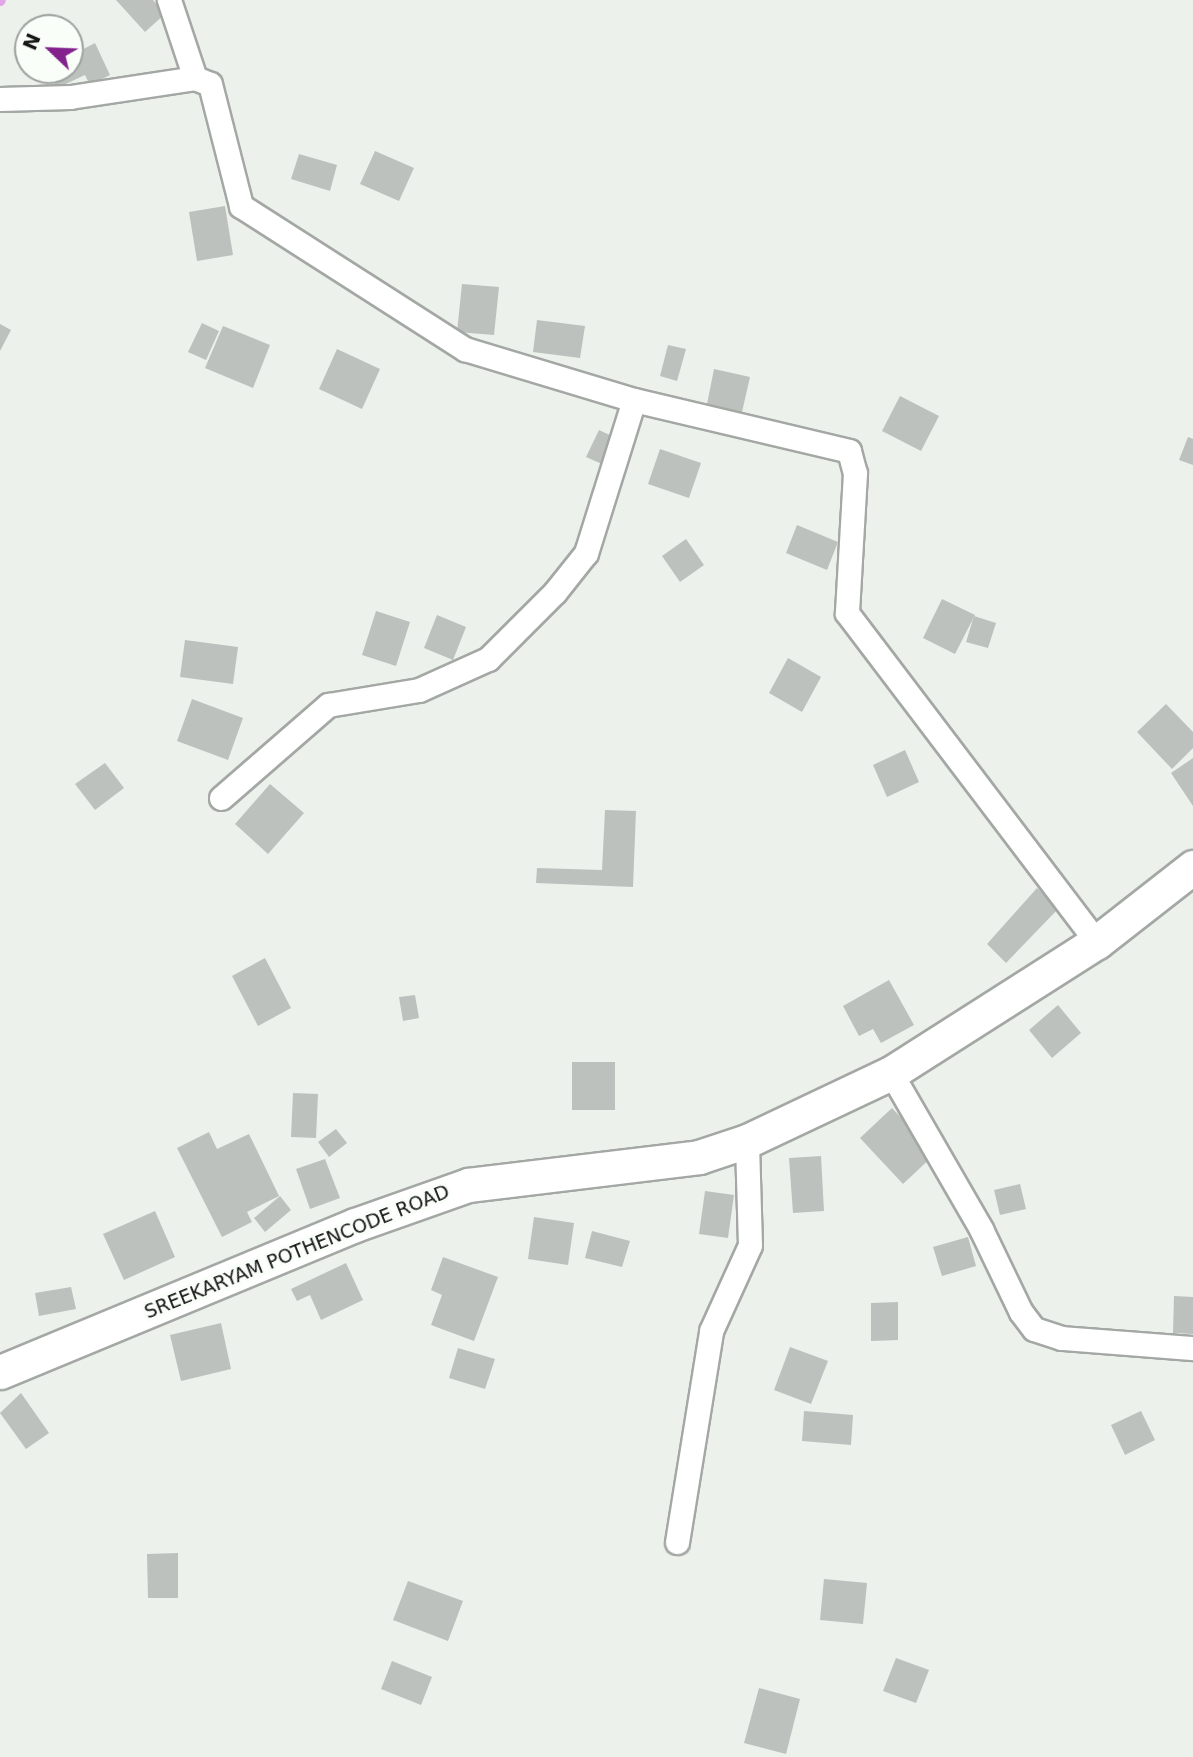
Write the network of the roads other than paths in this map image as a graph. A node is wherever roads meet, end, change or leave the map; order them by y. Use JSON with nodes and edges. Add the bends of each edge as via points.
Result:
{"nodes":[{"id":1,"x":169,"y":0,"type":"edge"},
{"id":2,"x":195,"y":78,"type":"junction"},
{"id":3,"x":0,"y":99,"type":"edge"},
{"id":4,"x":634,"y":401,"type":"junction"},
{"id":5,"x":221,"y":798,"type":"dead end"},
{"id":6,"x":1193,"y":867,"type":"edge"},
{"id":7,"x":1097,"y":942,"type":"junction"},
{"id":8,"x":891,"y":1073,"type":"junction"},
{"id":9,"x":747,"y":1140,"type":"junction"},
{"id":10,"x":1193,"y":1348,"type":"edge"},
{"id":11,"x":0,"y":1372,"type":"edge"},
{"id":12,"x":677,"y":1542,"type":"dead end"}],
"edges":[{"from":1,"to":2,"type":"street"},
{"from":2,"to":3,"type":"street","via":[[70,97]]},
{"from":2,"to":4,"type":"street","via":[[210,84],[241,206],[465,349]]},
{"from":4,"to":5,"type":"street","via":[[586,553],[555,593],[488,659],[419,691],[328,705]]},
{"from":4,"to":7,"type":"street","via":[[849,451],[855,473],[847,613]]},
{"from":6,"to":7,"type":"main road","name":"SREEKARYAM POTHENCODE ROAD"},
{"from":7,"to":8,"type":"main road","name":"SREEKARYAM POTHENCODE ROAD"},
{"from":8,"to":9,"type":"main road","name":"SREEKARYAM POTHENCODE ROAD"},
{"from":8,"to":10,"type":"street","via":[[1034,1329],[1062,1338]]},
{"from":9,"to":11,"type":"main road","name":"SREEKARYAM POTHENCODE ROAD","via":[[699,1157],[468,1185],[355,1224]]},
{"from":9,"to":12,"type":"street","via":[[750,1245],[711,1331]]}]}
